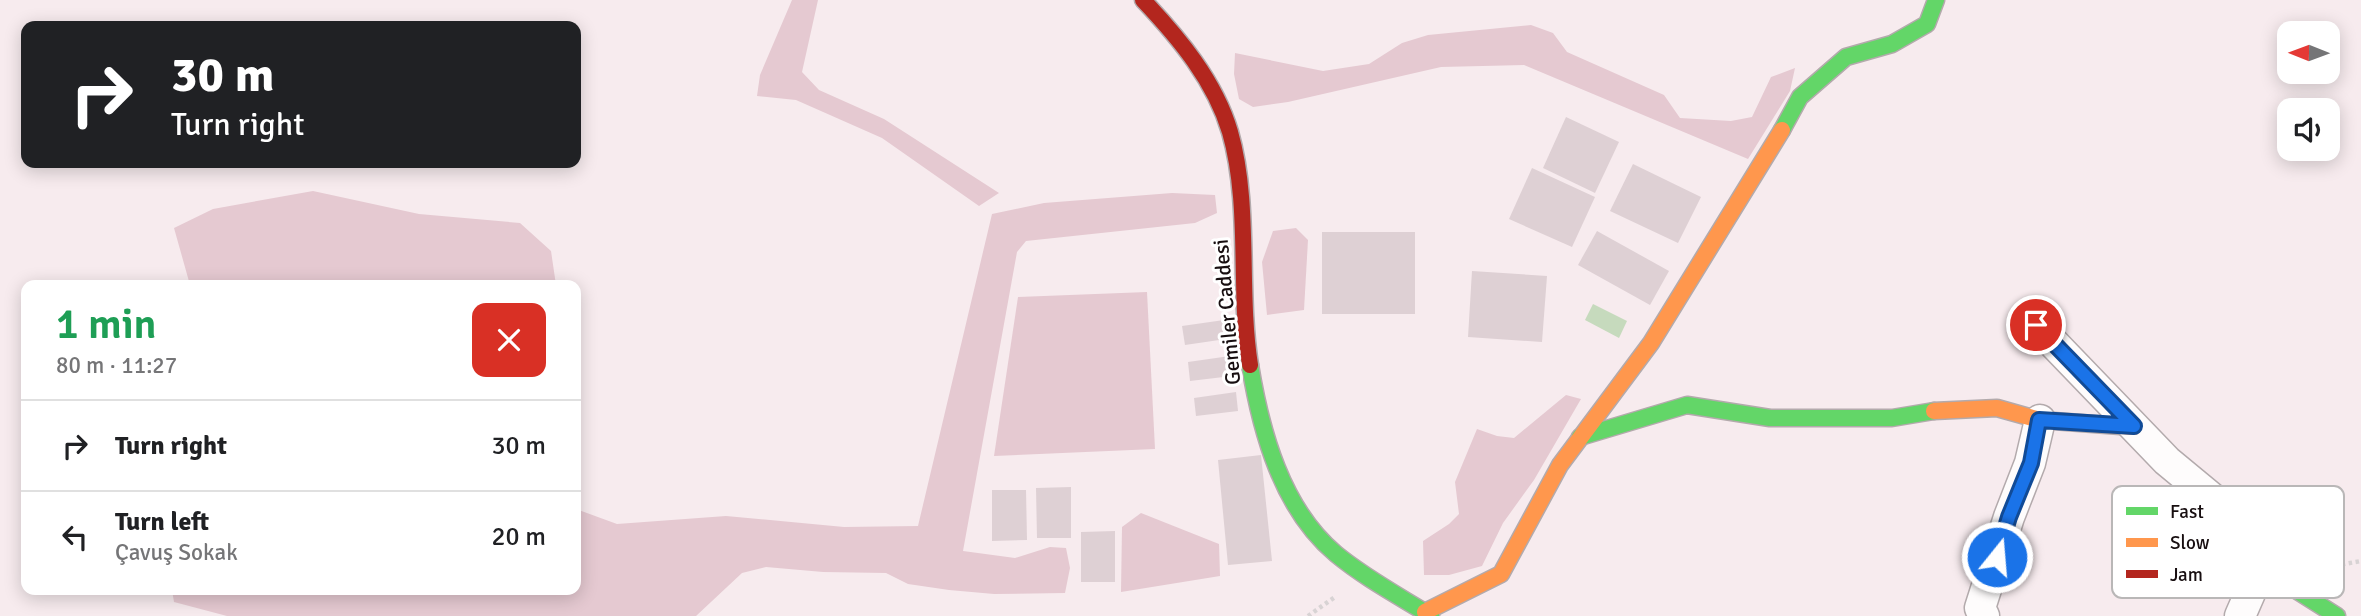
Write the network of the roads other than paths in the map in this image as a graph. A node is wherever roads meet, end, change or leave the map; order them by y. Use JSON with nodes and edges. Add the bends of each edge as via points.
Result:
{"nodes":[{"id":1,"x":1143,"y":0,"type":"edge"},
{"id":2,"x":1936,"y":0,"type":"edge"},
{"id":3,"x":2036,"y":325,"type":"dead end"},
{"id":4,"x":2039,"y":420,"type":"junction"},
{"id":5,"x":2134,"y":426,"type":"junction"},
{"id":6,"x":1580,"y":437,"type":"junction"},
{"id":7,"x":2197,"y":486,"type":"edge"},
{"id":8,"x":2248,"y":598,"type":"edge"},
{"id":9,"x":2308,"y":598,"type":"edge"},
{"id":10,"x":1428,"y":614,"type":"edge"},
{"id":11,"x":1984,"y":616,"type":"edge"},
{"id":12,"x":2240,"y":616,"type":"edge"},
{"id":13,"x":2337,"y":616,"type":"edge"}],
"edges":[{"from":1,"to":10,"type":"street","name":"Gemiler Caddesi","via":[[1171,29],[1200,71],[1222,109],[1235,152],[1249,358],[1263,428],[1284,485],[1307,524],[1335,554]]},
{"from":2,"to":6,"type":"street","via":[[1927,24],[1892,44],[1846,57],[1800,97],[1651,343]]},
{"from":3,"to":5,"type":"street"},
{"from":4,"to":5,"type":"street"},
{"from":4,"to":6,"type":"street","via":[[1997,408],[1842,419],[1770,418],[1687,405]]},
{"from":4,"to":11,"type":"street","via":[[2031,463],[1980,608]]},
{"from":5,"to":7,"type":"street"},
{"from":6,"to":10,"type":"street","via":[[1501,574]]},
{"from":8,"to":12,"type":"street"},
{"from":9,"to":13,"type":"street"}]}
